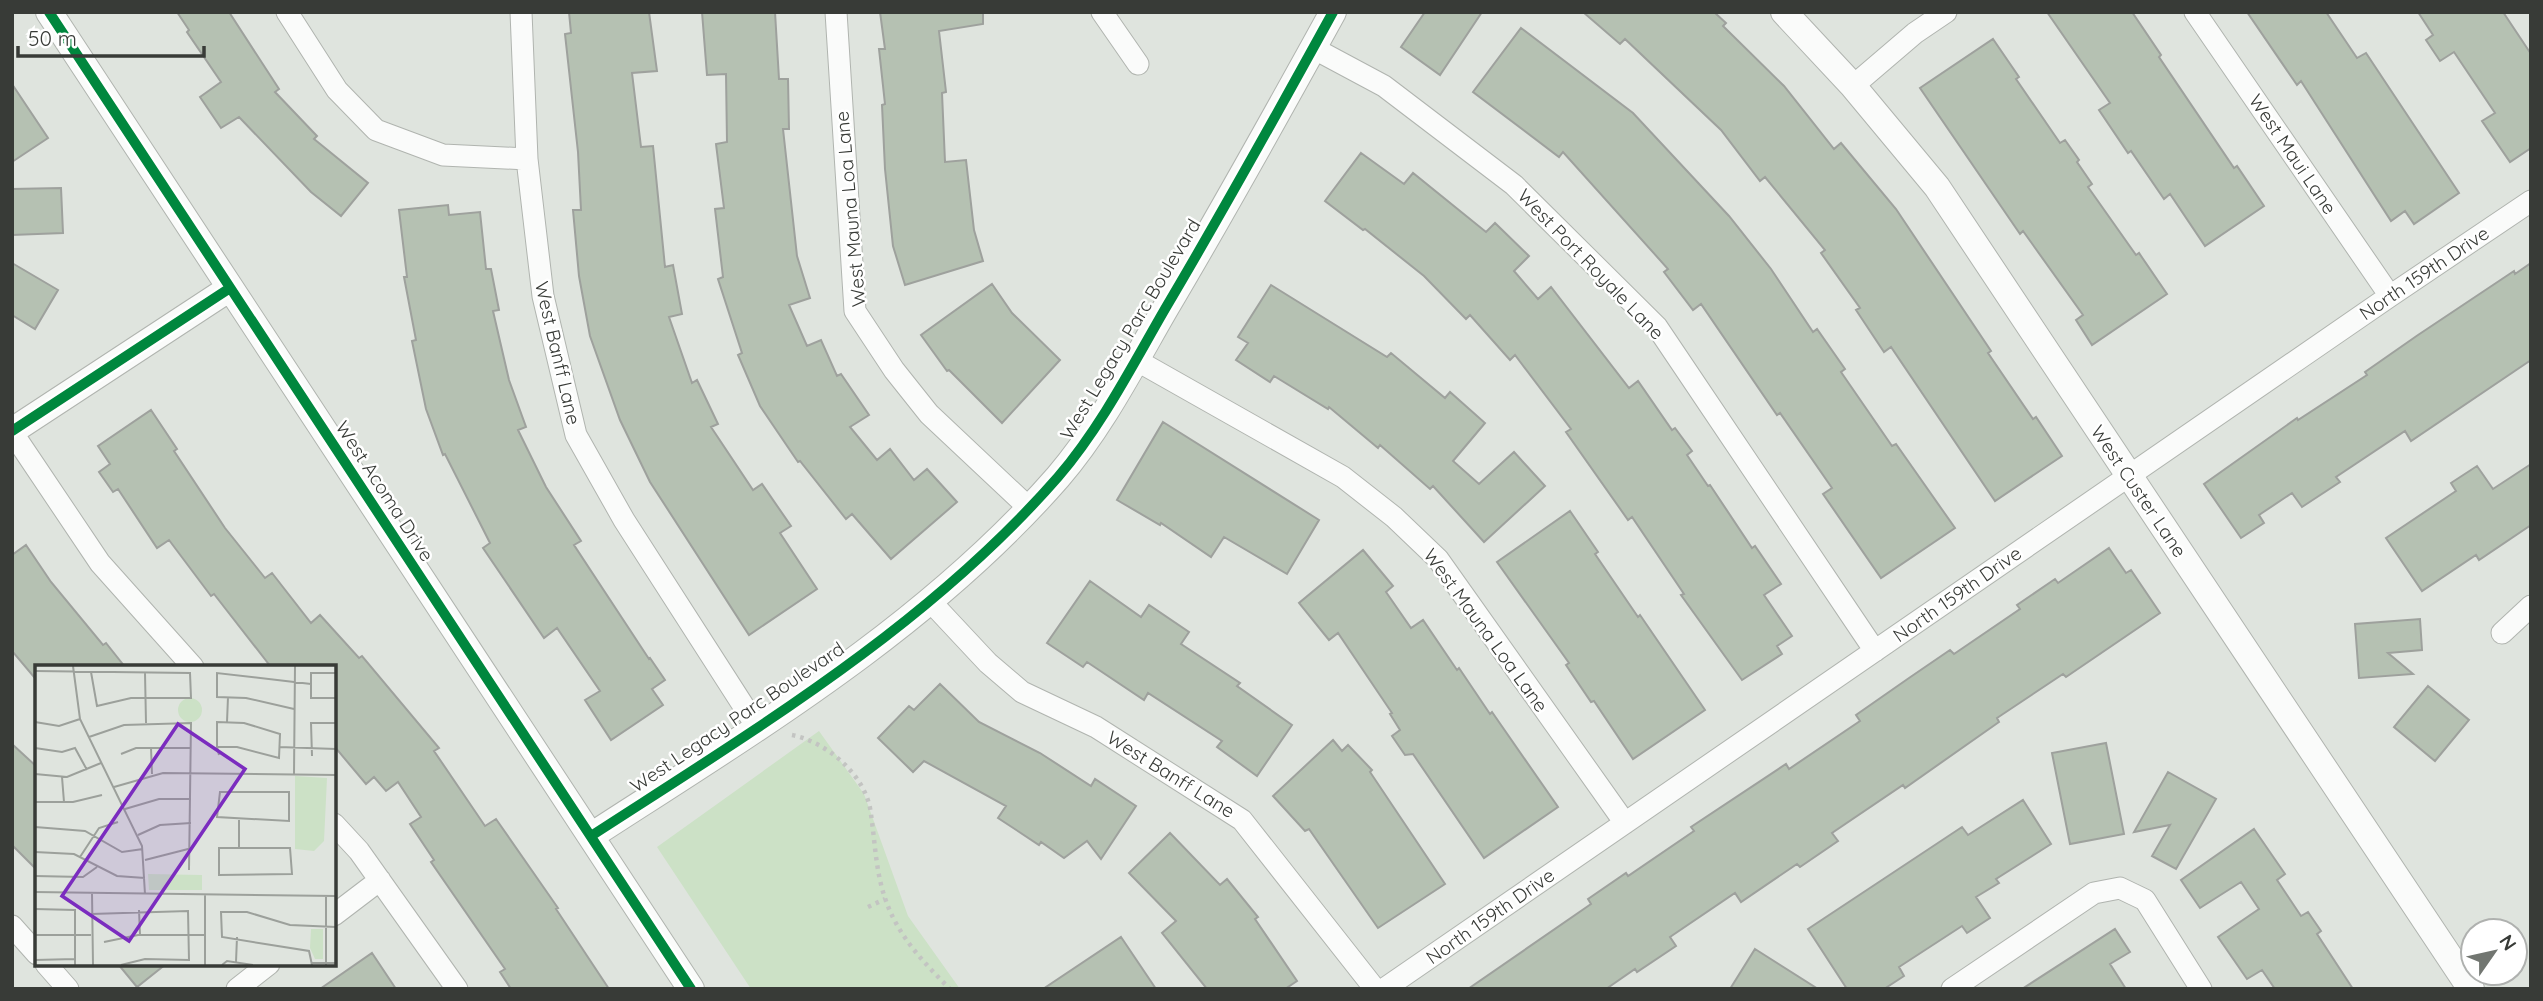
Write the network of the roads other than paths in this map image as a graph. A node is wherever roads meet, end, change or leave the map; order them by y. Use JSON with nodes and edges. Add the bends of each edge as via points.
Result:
{"nodes":[{"id":1,"x":50,"y":12,"type":"edge"},
{"id":2,"x":287,"y":12,"type":"edge"},
{"id":3,"x":521,"y":12,"type":"edge"},
{"id":4,"x":836,"y":12,"type":"edge"},
{"id":5,"x":1102,"y":12,"type":"edge"},
{"id":6,"x":1333,"y":12,"type":"edge"},
{"id":7,"x":1784,"y":12,"type":"edge"},
{"id":8,"x":1946,"y":12,"type":"edge"},
{"id":9,"x":2196,"y":12,"type":"edge"},
{"id":10,"x":1313,"y":48,"type":"junction"},
{"id":11,"x":1138,"y":64,"type":"dead end"},
{"id":12,"x":1853,"y":86,"type":"junction"},
{"id":13,"x":527,"y":159,"type":"junction"},
{"id":14,"x":2531,"y":201,"type":"edge"},
{"id":15,"x":230,"y":288,"type":"junction"},
{"id":16,"x":2390,"y":296,"type":"junction"},
{"id":17,"x":1136,"y":360,"type":"junction"},
{"id":18,"x":12,"y":431,"type":"edge"},
{"id":19,"x":2129,"y":476,"type":"junction"},
{"id":20,"x":1029,"y":508,"type":"junction"},
{"id":21,"x":930,"y":601,"type":"junction"},
{"id":22,"x":2531,"y":606,"type":"edge"},
{"id":23,"x":2502,"y":633,"type":"dead end"},
{"id":24,"x":1875,"y":651,"type":"junction"},
{"id":25,"x":191,"y":665,"type":"edge"},
{"id":26,"x":757,"y":727,"type":"junction"},
{"id":27,"x":1625,"y":823,"type":"junction"},
{"id":28,"x":336,"y":826,"type":"edge"},
{"id":29,"x":591,"y":836,"type":"junction"},
{"id":30,"x":380,"y":880,"type":"junction"},
{"id":31,"x":336,"y":913,"type":"edge"},
{"id":32,"x":12,"y":926,"type":"edge"},
{"id":33,"x":35,"y":952,"type":"edge"},
{"id":34,"x":48,"y":966,"type":"edge"},
{"id":35,"x":266,"y":966,"type":"edge"},
{"id":36,"x":68,"y":989,"type":"edge"},
{"id":37,"x":237,"y":989,"type":"edge"},
{"id":38,"x":457,"y":989,"type":"edge"},
{"id":39,"x":691,"y":989,"type":"edge"},
{"id":40,"x":1375,"y":989,"type":"edge"},
{"id":41,"x":1384,"y":989,"type":"edge"},
{"id":42,"x":1952,"y":989,"type":"edge"},
{"id":43,"x":2201,"y":989,"type":"edge"},
{"id":44,"x":2471,"y":989,"type":"edge"}],
"edges":[{"from":1,"to":15,"type":"street","name":"West Acoma Drive"},
{"from":2,"to":13,"type":"street","via":[[337,90],[376,131],[443,155]]},
{"from":3,"to":13,"type":"street","name":"West Banff Lane"},
{"from":4,"to":20,"type":"street","name":"West Mauna Loa Lane","via":[[855,311],[929,414]]},
{"from":5,"to":11,"type":"street"},
{"from":6,"to":10,"type":"street","name":"West Legacy Parc Boulevard"},
{"from":7,"to":12,"type":"street","name":"West Custer Lane"},
{"from":8,"to":12,"type":"street"},
{"from":9,"to":16,"type":"street","name":"West Maui Lane"},
{"from":10,"to":17,"type":"street","name":"West Legacy Parc Boulevard"},
{"from":10,"to":24,"type":"street","name":"West Port Royale Lane","via":[[1384,86],[1514,185],[1657,327]]},
{"from":12,"to":19,"type":"street","name":"West Custer Lane","via":[[1937,187]]},
{"from":13,"to":26,"type":"street","name":"West Banff Lane","via":[[542,296],[576,435],[624,520]]},
{"from":14,"to":16,"type":"street","name":"North 159th Drive"},
{"from":15,"to":18,"type":"street"},
{"from":15,"to":29,"type":"street","name":"West Acoma Drive"},
{"from":16,"to":19,"type":"street","name":"North 159th Drive"},
{"from":17,"to":20,"type":"street","name":"West Legacy Parc Boulevard","via":[[1059,475]]},
{"from":17,"to":27,"type":"street","name":"West Mauna Loa Lane","via":[[1343,477],[1395,517],[1438,559]]},
{"from":18,"to":25,"type":"street","via":[[100,563]]},
{"from":19,"to":24,"type":"street","name":"North 159th Drive"},
{"from":19,"to":44,"type":"street","name":"West Custer Lane"},
{"from":20,"to":21,"type":"street","name":"West Legacy Parc Boulevard"},
{"from":21,"to":26,"type":"street","name":"West Legacy Parc Boulevard","via":[[871,649]]},
{"from":21,"to":40,"type":"street","name":"West Banff Lane","via":[[1022,692],[1096,727],[1242,820]]},
{"from":22,"to":23,"type":"street"},
{"from":24,"to":27,"type":"street","name":"North 159th Drive"},
{"from":26,"to":29,"type":"street","name":"West Legacy Parc Boulevard"},
{"from":27,"to":41,"type":"street","name":"North 159th Drive"},
{"from":28,"to":30,"type":"street"},
{"from":29,"to":39,"type":"street","name":"West Acoma Drive"},
{"from":30,"to":31,"type":"street"},
{"from":30,"to":38,"type":"street"},
{"from":32,"to":33,"type":"street"},
{"from":34,"to":36,"type":"street"},
{"from":35,"to":37,"type":"street"},
{"from":42,"to":43,"type":"street","via":[[2094,893],[2120,888],[2145,900]]}]}
